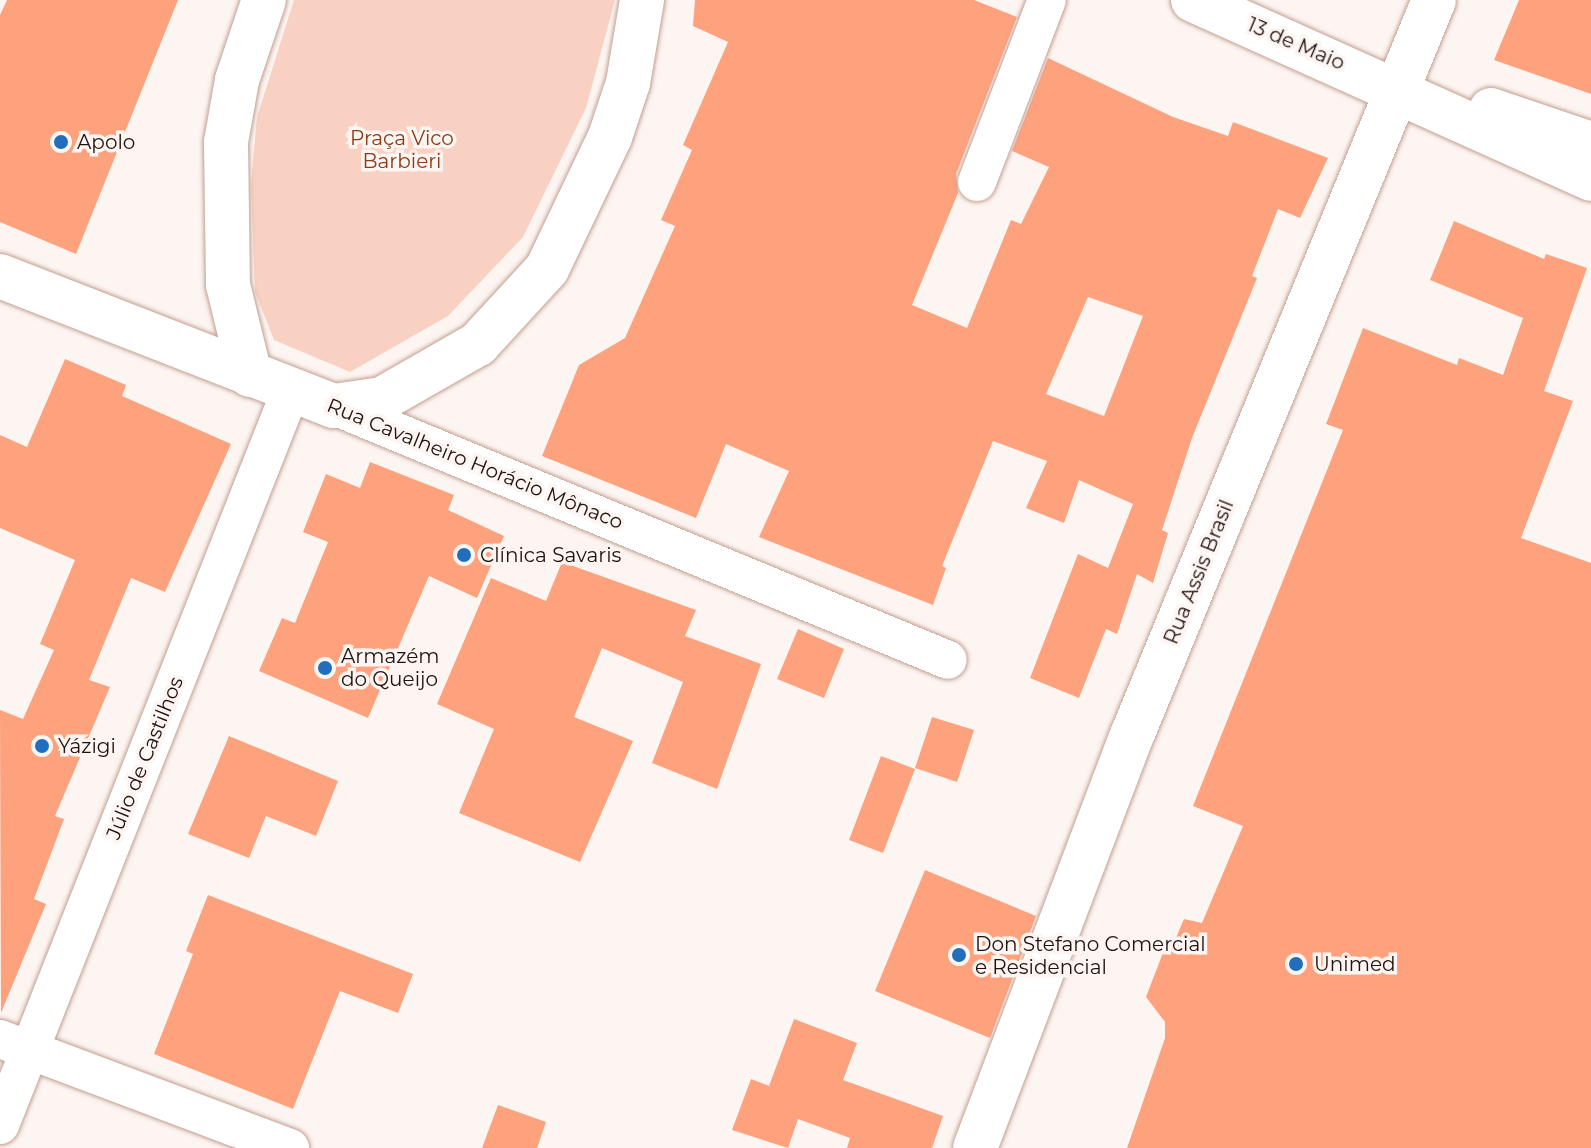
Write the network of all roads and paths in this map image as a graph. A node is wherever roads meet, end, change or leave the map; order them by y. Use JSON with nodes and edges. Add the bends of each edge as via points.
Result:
{"nodes":[{"id":1,"x":264,"y":0,"type":"edge"},
{"id":2,"x":642,"y":0,"type":"edge"},
{"id":3,"x":1047,"y":0,"type":"edge"},
{"id":4,"x":1193,"y":0,"type":"edge"},
{"id":5,"x":1434,"y":0,"type":"edge"},
{"id":6,"x":1399,"y":89,"type":"junction"},
{"id":7,"x":1591,"y":144,"type":"edge"},
{"id":8,"x":1591,"y":179,"type":"edge"},
{"id":9,"x":977,"y":182,"type":"dead end"},
{"id":10,"x":0,"y":276,"type":"edge"},
{"id":11,"x":250,"y":375,"type":"junction"},
{"id":12,"x":291,"y":390,"type":"junction"},
{"id":13,"x":334,"y":406,"type":"junction"},
{"id":14,"x":948,"y":660,"type":"dead end"},
{"id":15,"x":15,"y":1044,"type":"edge"},
{"id":16,"x":0,"y":1125,"type":"edge"},
{"id":17,"x":290,"y":1148,"type":"edge"},
{"id":18,"x":975,"y":1148,"type":"edge"}],
"edges":[{"from":1,"to":11,"type":"main road","via":[[237,80],[226,142],[228,285]]},
{"from":2,"to":13,"type":"main road","via":[[628,83],[610,137],[547,269],[478,344],[419,383],[382,399]]},
{"from":3,"to":9,"type":"street"},
{"from":4,"to":6,"type":"main road","name":"13 de Maio"},
{"from":5,"to":6,"type":"main road","name":"Rua Assis Brasil"},
{"from":6,"to":7,"type":"main road","name":"13 de Maio","via":[[1449,97]]},
{"from":6,"to":8,"type":"main road","name":"13 de Maio","via":[[1441,116]]},
{"from":6,"to":18,"type":"main road","name":"Rua Assis Brasil","via":[[1133,733]]},
{"from":10,"to":11,"type":"main road","name":"Rua Cavalheiro Horácio Mônaco"},
{"from":11,"to":12,"type":"main road","name":"Rua Cavalheiro Horácio Mônaco"},
{"from":12,"to":13,"type":"main road","name":"Rua Cavalheiro Horácio Mônaco"},
{"from":12,"to":15,"type":"street","name":"Júlio de Castilhos"},
{"from":13,"to":14,"type":"street","name":"Rua Cavalheiro Horácio Mônaco"},
{"from":15,"to":16,"type":"street","name":"Júlio de Castilhos"},
{"from":15,"to":17,"type":"street"}]}
